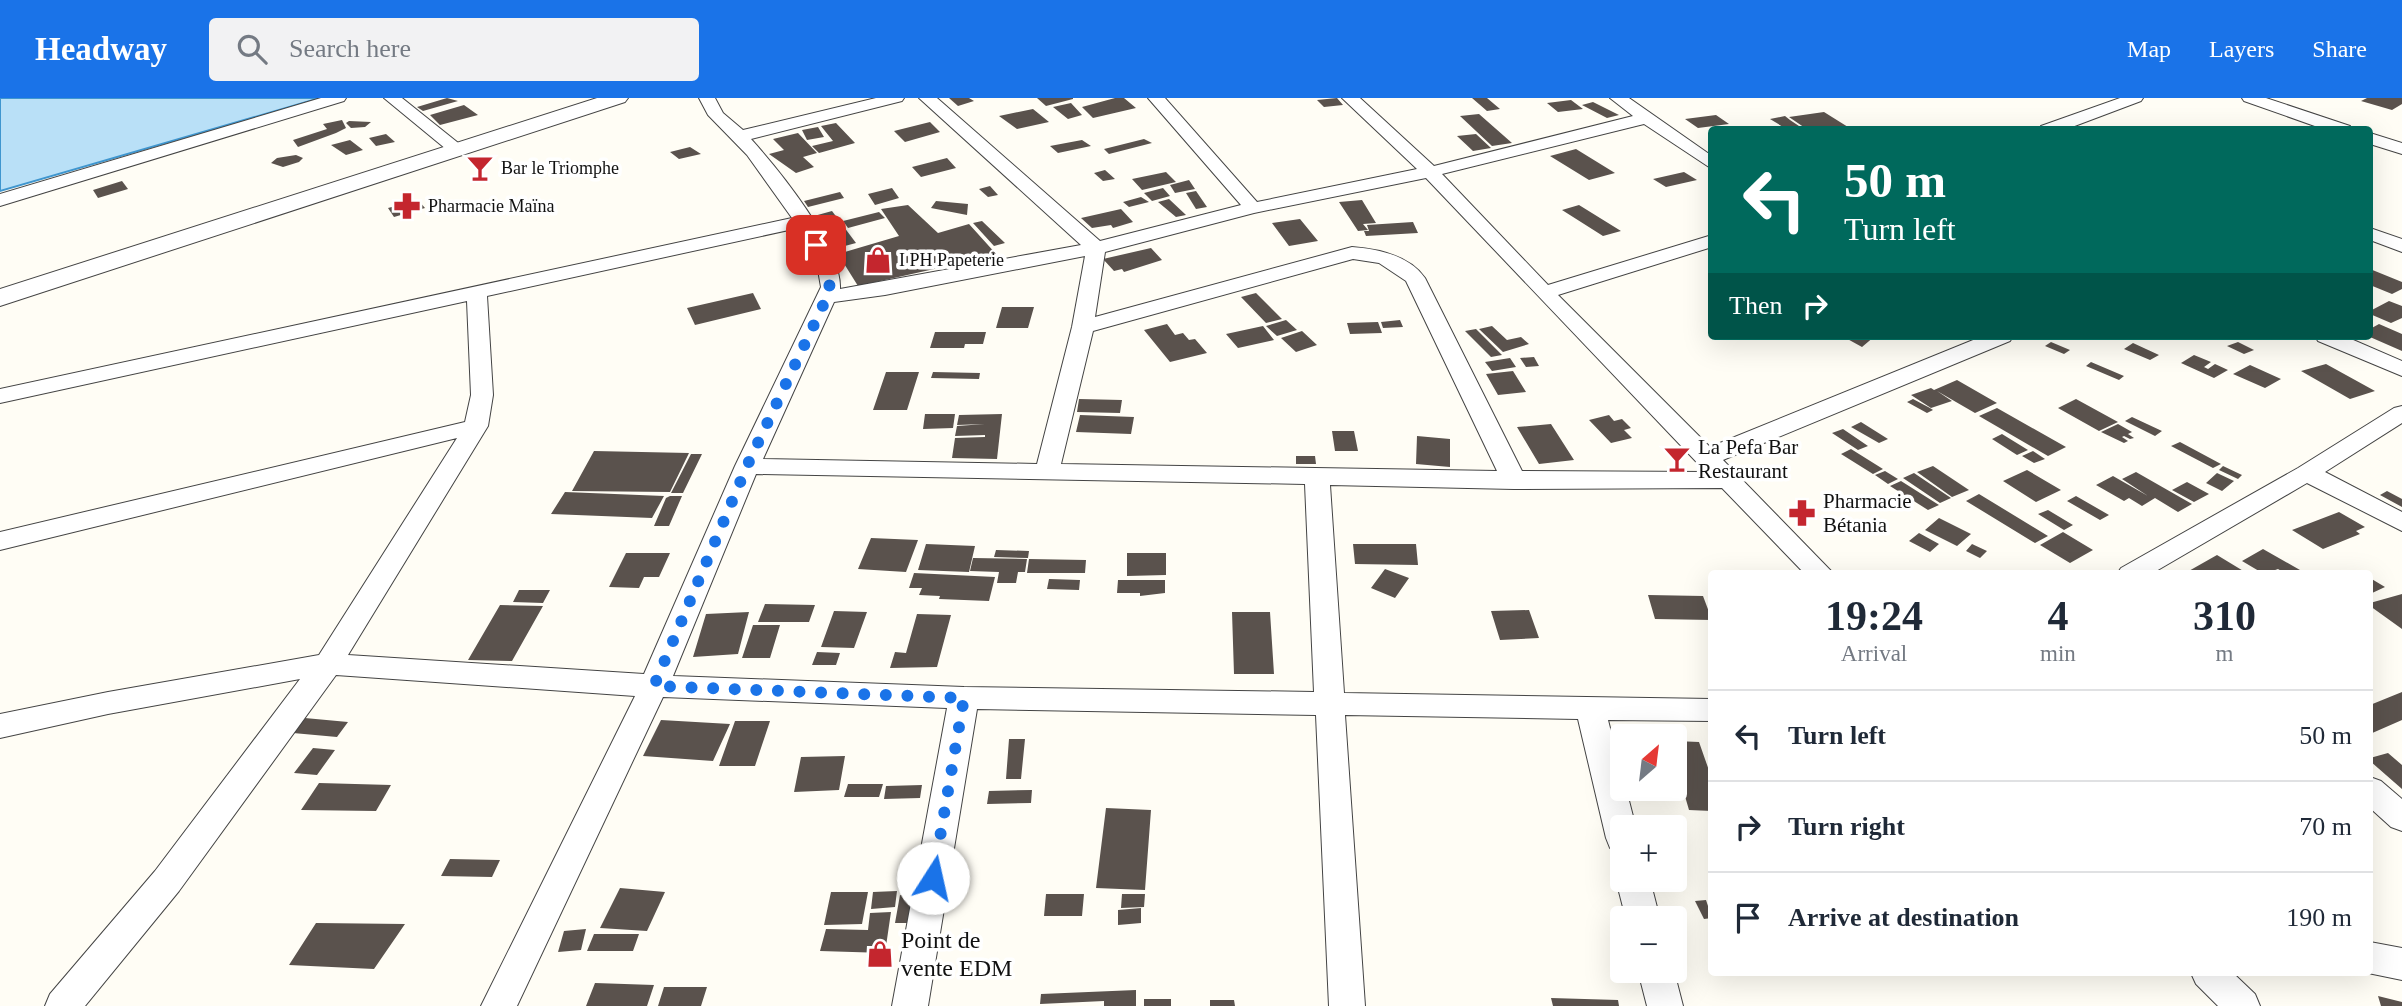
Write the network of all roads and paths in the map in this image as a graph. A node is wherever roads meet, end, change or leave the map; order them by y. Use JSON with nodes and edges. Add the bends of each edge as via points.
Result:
{"nodes":[{"id":1,"x":338,"y":98,"type":"edge"},
{"id":2,"x":392,"y":98,"type":"edge"},
{"id":3,"x":618,"y":98,"type":"edge"},
{"id":4,"x":707,"y":98,"type":"edge"},
{"id":5,"x":896,"y":98,"type":"edge"},
{"id":6,"x":927,"y":98,"type":"edge"},
{"id":7,"x":1156,"y":98,"type":"edge"},
{"id":8,"x":1350,"y":98,"type":"edge"},
{"id":9,"x":1618,"y":98,"type":"edge"},
{"id":10,"x":2135,"y":98,"type":"edge"},
{"id":11,"x":2250,"y":98,"type":"edge"},
{"id":12,"x":1646,"y":118,"type":"junction"},
{"id":13,"x":2074,"y":126,"type":"edge"},
{"id":14,"x":2332,"y":126,"type":"edge"},
{"id":15,"x":740,"y":136,"type":"junction"},
{"id":16,"x":2373,"y":139,"type":"edge"},
{"id":17,"x":2402,"y":149,"type":"edge"},
{"id":18,"x":458,"y":150,"type":"junction"},
{"id":19,"x":1708,"y":161,"type":"edge"},
{"id":20,"x":1430,"y":172,"type":"junction"},
{"id":21,"x":0,"y":200,"type":"edge"},
{"id":22,"x":1253,"y":208,"type":"junction"},
{"id":23,"x":804,"y":222,"type":"junction"},
{"id":24,"x":2373,"y":235,"type":"edge"},
{"id":25,"x":1708,"y":242,"type":"edge"},
{"id":26,"x":2402,"y":246,"type":"edge"},
{"id":27,"x":1096,"y":248,"type":"junction"},
{"id":28,"x":1545,"y":293,"type":"junction"},
{"id":29,"x":477,"y":294,"type":"junction"},
{"id":30,"x":827,"y":297,"type":"junction"},
{"id":31,"x":0,"y":298,"type":"edge"},
{"id":32,"x":1083,"y":327,"type":"junction"},
{"id":33,"x":1992,"y":340,"type":"edge"},
{"id":34,"x":2335,"y":340,"type":"edge"},
{"id":35,"x":2402,"y":369,"type":"edge"},
{"id":36,"x":0,"y":396,"type":"edge"},
{"id":37,"x":2402,"y":414,"type":"edge"},
{"id":38,"x":476,"y":426,"type":"junction"},
{"id":39,"x":1709,"y":457,"type":"junction"},
{"id":40,"x":747,"y":466,"type":"junction"},
{"id":41,"x":1047,"y":471,"type":"junction"},
{"id":42,"x":2307,"y":473,"type":"junction"},
{"id":43,"x":1317,"y":479,"type":"junction"},
{"id":44,"x":1729,"y":480,"type":"junction"},
{"id":45,"x":1514,"y":481,"type":"junction"},
{"id":46,"x":2402,"y":523,"type":"edge"},
{"id":47,"x":0,"y":541,"type":"edge"},
{"id":48,"x":1817,"y":570,"type":"edge"},
{"id":49,"x":2137,"y":570,"type":"edge"},
{"id":50,"x":328,"y":664,"type":"junction"},
{"id":51,"x":654,"y":686,"type":"junction"},
{"id":52,"x":964,"y":698,"type":"junction"},
{"id":53,"x":1329,"y":702,"type":"junction"},
{"id":54,"x":1590,"y":709,"type":"junction"},
{"id":55,"x":1708,"y":710,"type":"edge"},
{"id":56,"x":0,"y":726,"type":"edge"},
{"id":57,"x":2373,"y":793,"type":"edge"},
{"id":58,"x":1616,"y":815,"type":"edge"},
{"id":59,"x":2402,"y":818,"type":"edge"},
{"id":60,"x":2373,"y":959,"type":"edge"},
{"id":61,"x":2402,"y":964,"type":"edge"},
{"id":62,"x":2212,"y":976,"type":"edge"},
{"id":63,"x":1659,"y":983,"type":"edge"},
{"id":64,"x":63,"y":1006,"type":"edge"},
{"id":65,"x":499,"y":1006,"type":"edge"},
{"id":66,"x":910,"y":1006,"type":"edge"},
{"id":67,"x":1347,"y":1006,"type":"edge"},
{"id":68,"x":1665,"y":1006,"type":"edge"},
{"id":69,"x":2242,"y":1006,"type":"edge"}],
"edges":[{"from":1,"to":21,"type":"street"},
{"from":2,"to":18,"type":"street"},
{"from":3,"to":18,"type":"street"},
{"from":4,"to":15,"type":"street","via":[[714,117]]},
{"from":5,"to":15,"type":"street"},
{"from":6,"to":27,"type":"street"},
{"from":7,"to":22,"type":"street"},
{"from":8,"to":20,"type":"street"},
{"from":9,"to":12,"type":"street"},
{"from":10,"to":13,"type":"street"},
{"from":11,"to":14,"type":"street"},
{"from":12,"to":19,"type":"street"},
{"from":12,"to":20,"type":"street"},
{"from":15,"to":23,"type":"street"},
{"from":16,"to":17,"type":"street"},
{"from":18,"to":31,"type":"street"},
{"from":20,"to":22,"type":"street"},
{"from":20,"to":28,"type":"street"},
{"from":22,"to":27,"type":"street"},
{"from":23,"to":29,"type":"street"},
{"from":23,"to":30,"type":"street","via":[[828,268],[831,287]]},
{"from":24,"to":26,"type":"street"},
{"from":25,"to":28,"type":"street"},
{"from":27,"to":30,"type":"street"},
{"from":27,"to":32,"type":"street"},
{"from":28,"to":39,"type":"street"},
{"from":29,"to":36,"type":"street"},
{"from":29,"to":38,"type":"street","via":[[482,395]]},
{"from":30,"to":40,"type":"street"},
{"from":32,"to":41,"type":"street"},
{"from":32,"to":45,"type":"street","via":[[1352,253],[1390,260],[1415,278]]},
{"from":33,"to":39,"type":"street"},
{"from":34,"to":35,"type":"street"},
{"from":37,"to":42,"type":"street"},
{"from":38,"to":47,"type":"street"},
{"from":38,"to":50,"type":"street"},
{"from":39,"to":44,"type":"street"},
{"from":40,"to":41,"type":"street"},
{"from":40,"to":51,"type":"street"},
{"from":41,"to":43,"type":"street"},
{"from":42,"to":46,"type":"street"},
{"from":42,"to":49,"type":"street"},
{"from":43,"to":45,"type":"street"},
{"from":43,"to":53,"type":"street"},
{"from":44,"to":45,"type":"street"},
{"from":44,"to":48,"type":"street"},
{"from":50,"to":51,"type":"street"},
{"from":50,"to":56,"type":"street"},
{"from":50,"to":64,"type":"street","via":[[167,881]]},
{"from":51,"to":52,"type":"street"},
{"from":51,"to":65,"type":"street"},
{"from":52,"to":53,"type":"street"},
{"from":52,"to":66,"type":"street"},
{"from":53,"to":54,"type":"street"},
{"from":53,"to":67,"type":"street"},
{"from":54,"to":55,"type":"street"},
{"from":54,"to":58,"type":"street"},
{"from":57,"to":59,"type":"street"},
{"from":60,"to":61,"type":"street"},
{"from":62,"to":69,"type":"street"},
{"from":63,"to":68,"type":"street"}]}
